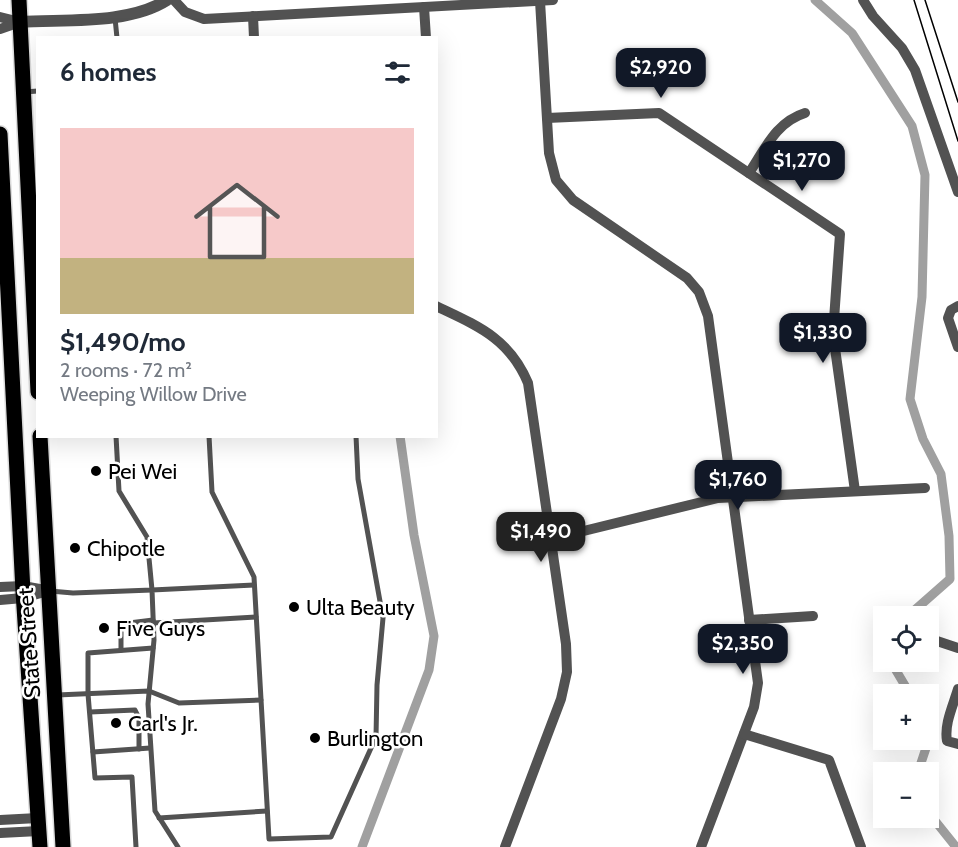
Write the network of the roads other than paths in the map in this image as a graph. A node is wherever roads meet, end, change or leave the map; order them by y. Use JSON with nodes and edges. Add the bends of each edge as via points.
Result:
{"nodes":[{"id":1,"x":19,"y":0,"type":"edge"},
{"id":2,"x":167,"y":0,"type":"edge"},
{"id":3,"x":174,"y":0,"type":"edge"},
{"id":4,"x":553,"y":0,"type":"edge"},
{"id":5,"x":863,"y":0,"type":"edge"},
{"id":6,"x":540,"y":1,"type":"edge"},
{"id":7,"x":424,"y":7,"type":"junction"},
{"id":8,"x":0,"y":16,"type":"edge"},
{"id":9,"x":253,"y":16,"type":"junction"},
{"id":10,"x":116,"y":17,"type":"junction"},
{"id":11,"x":20,"y":22,"type":"junction"},
{"id":12,"x":0,"y":29,"type":"edge"},
{"id":13,"x":117,"y":36,"type":"edge"},
{"id":14,"x":254,"y":36,"type":"edge"},
{"id":15,"x":426,"y":36,"type":"edge"},
{"id":16,"x":30,"y":92,"type":"edge"},
{"id":17,"x":805,"y":113,"type":"dead end"},
{"id":18,"x":547,"y":118,"type":"junction"},
{"id":19,"x":0,"y":134,"type":"edge"},
{"id":20,"x":749,"y":173,"type":"junction"},
{"id":21,"x":958,"y":192,"type":"edge"},
{"id":22,"x":35,"y":284,"type":"edge"},
{"id":23,"x":958,"y":306,"type":"edge"},
{"id":24,"x":438,"y":307,"type":"edge"},
{"id":25,"x":5,"y":329,"type":"edge"},
{"id":26,"x":36,"y":332,"type":"edge"},
{"id":27,"x":958,"y":347,"type":"edge"},
{"id":28,"x":5,"y":351,"type":"edge"},
{"id":29,"x":40,"y":438,"type":"edge"},
{"id":30,"x":116,"y":438,"type":"edge"},
{"id":31,"x":209,"y":438,"type":"edge"},
{"id":32,"x":356,"y":438,"type":"edge"},
{"id":33,"x":924,"y":488,"type":"dead end"},
{"id":34,"x":855,"y":491,"type":"junction"},
{"id":35,"x":733,"y":497,"type":"junction"},
{"id":36,"x":552,"y":539,"type":"junction"},
{"id":37,"x":254,"y":585,"type":"junction"},
{"id":38,"x":0,"y":587,"type":"edge"},
{"id":39,"x":152,"y":590,"type":"junction"},
{"id":40,"x":48,"y":591,"type":"junction"},
{"id":41,"x":23,"y":592,"type":"junction"},
{"id":42,"x":0,"y":600,"type":"edge"},
{"id":43,"x":813,"y":616,"type":"dead end"},
{"id":44,"x":256,"y":617,"type":"junction"},
{"id":45,"x":749,"y":620,"type":"junction"},
{"id":46,"x":153,"y":621,"type":"junction"},
{"id":47,"x":939,"y":642,"type":"edge"},
{"id":48,"x":153,"y":648,"type":"junction"},
{"id":49,"x":958,"y":648,"type":"edge"},
{"id":50,"x":121,"y":651,"type":"junction"},
{"id":51,"x":958,"y":689,"type":"edge"},
{"id":52,"x":149,"y":691,"type":"junction"},
{"id":53,"x":88,"y":694,"type":"junction"},
{"id":54,"x":55,"y":695,"type":"junction"},
{"id":55,"x":261,"y":700,"type":"junction"},
{"id":56,"x":90,"y":712,"type":"junction"},
{"id":57,"x":744,"y":734,"type":"junction"},
{"id":58,"x":953,"y":743,"type":"edge"},
{"id":59,"x":150,"y":748,"type":"junction"},
{"id":60,"x":139,"y":749,"type":"junction"},
{"id":61,"x":93,"y":752,"type":"junction"},
{"id":62,"x":267,"y":811,"type":"junction"},
{"id":63,"x":159,"y":818,"type":"junction"},
{"id":64,"x":0,"y":820,"type":"edge"},
{"id":65,"x":39,"y":832,"type":"edge"},
{"id":66,"x":0,"y":833,"type":"edge"},
{"id":67,"x":63,"y":847,"type":"edge"},
{"id":68,"x":136,"y":847,"type":"edge"},
{"id":69,"x":178,"y":847,"type":"edge"},
{"id":70,"x":505,"y":847,"type":"edge"},
{"id":71,"x":701,"y":847,"type":"edge"},
{"id":72,"x":861,"y":847,"type":"edge"}],
"edges":[{"from":1,"to":11,"type":"main road"},
{"from":2,"to":10,"type":"street","via":[[145,11]]},
{"from":3,"to":9,"type":"street","via":[[185,12],[199,18]]},
{"from":4,"to":6,"type":"street"},
{"from":5,"to":21,"type":"street","via":[[915,70]]},
{"from":6,"to":7,"type":"street"},
{"from":6,"to":18,"type":"street"},
{"from":7,"to":9,"type":"street"},
{"from":7,"to":15,"type":"street"},
{"from":8,"to":11,"type":"street"},
{"from":9,"to":14,"type":"street"},
{"from":10,"to":11,"type":"street"},
{"from":10,"to":13,"type":"lane"},
{"from":11,"to":12,"type":"street"},
{"from":11,"to":16,"type":"main road"},
{"from":16,"to":22,"type":"main road"},
{"from":17,"to":20,"type":"street","via":[[781,125]]},
{"from":18,"to":20,"type":"street","via":[[659,113]]},
{"from":18,"to":35,"type":"street","via":[[550,162],[560,187],[687,278],[703,299]]},
{"from":19,"to":25,"type":"main road","name":"State Street"},
{"from":20,"to":34,"type":"street","via":[[840,234],[833,333]]},
{"from":22,"to":26,"type":"main road"},
{"from":23,"to":27,"type":"street","via":[[948,318]]},
{"from":24,"to":36,"type":"street","via":[[496,338],[512,353],[524,373],[531,394]]},
{"from":25,"to":28,"type":"main road","name":"State Street"},
{"from":28,"to":41,"type":"main road","name":"State Street"},
{"from":29,"to":40,"type":"main road","name":"State Street"},
{"from":30,"to":39,"type":"lane","via":[[119,491],[147,537]]},
{"from":31,"to":37,"type":"lane","via":[[212,492],[254,577]]},
{"from":32,"to":62,"type":"lane","via":[[358,479],[383,618],[376,737],[331,837],[268,839]]},
{"from":33,"to":34,"type":"street"},
{"from":34,"to":35,"type":"street"},
{"from":35,"to":36,"type":"street","via":[[700,501]]},
{"from":35,"to":45,"type":"street"},
{"from":36,"to":70,"type":"street","via":[[566,644],[566,681]]},
{"from":37,"to":39,"type":"lane"},
{"from":37,"to":44,"type":"lane"},
{"from":38,"to":41,"type":"street"},
{"from":39,"to":40,"type":"lane"},
{"from":39,"to":46,"type":"lane"},
{"from":40,"to":41,"type":"street"},
{"from":40,"to":54,"type":"main road","name":"State Street"},
{"from":41,"to":42,"type":"street"},
{"from":41,"to":65,"type":"main road","name":"State Street"},
{"from":43,"to":45,"type":"street"},
{"from":44,"to":46,"type":"lane"},
{"from":44,"to":55,"type":"lane"},
{"from":45,"to":57,"type":"street","via":[[758,691]]},
{"from":46,"to":48,"type":"lane"},
{"from":46,"to":50,"type":"lane","via":[[121,624]]},
{"from":47,"to":49,"type":"street"},
{"from":48,"to":50,"type":"lane"},
{"from":48,"to":52,"type":"lane"},
{"from":50,"to":53,"type":"lane","via":[[88,653]]},
{"from":51,"to":58,"type":"street","via":[[947,724]]},
{"from":52,"to":53,"type":"lane"},
{"from":52,"to":55,"type":"lane","via":[[179,703]]},
{"from":52,"to":59,"type":"lane"},
{"from":53,"to":54,"type":"lane"},
{"from":53,"to":56,"type":"lane"},
{"from":54,"to":67,"type":"main road","name":"State Street"},
{"from":55,"to":62,"type":"lane"},
{"from":56,"to":60,"type":"lane","via":[[135,710],[139,718]]},
{"from":56,"to":61,"type":"lane"},
{"from":57,"to":71,"type":"street"},
{"from":57,"to":72,"type":"street","via":[[830,760]]},
{"from":59,"to":60,"type":"lane"},
{"from":59,"to":63,"type":"lane","via":[[155,811]]},
{"from":60,"to":61,"type":"lane"},
{"from":61,"to":68,"type":"lane","via":[[95,778],[132,777]]},
{"from":62,"to":63,"type":"lane"},
{"from":63,"to":69,"type":"lane"},
{"from":64,"to":65,"type":"street"},
{"from":65,"to":66,"type":"street"}]}
